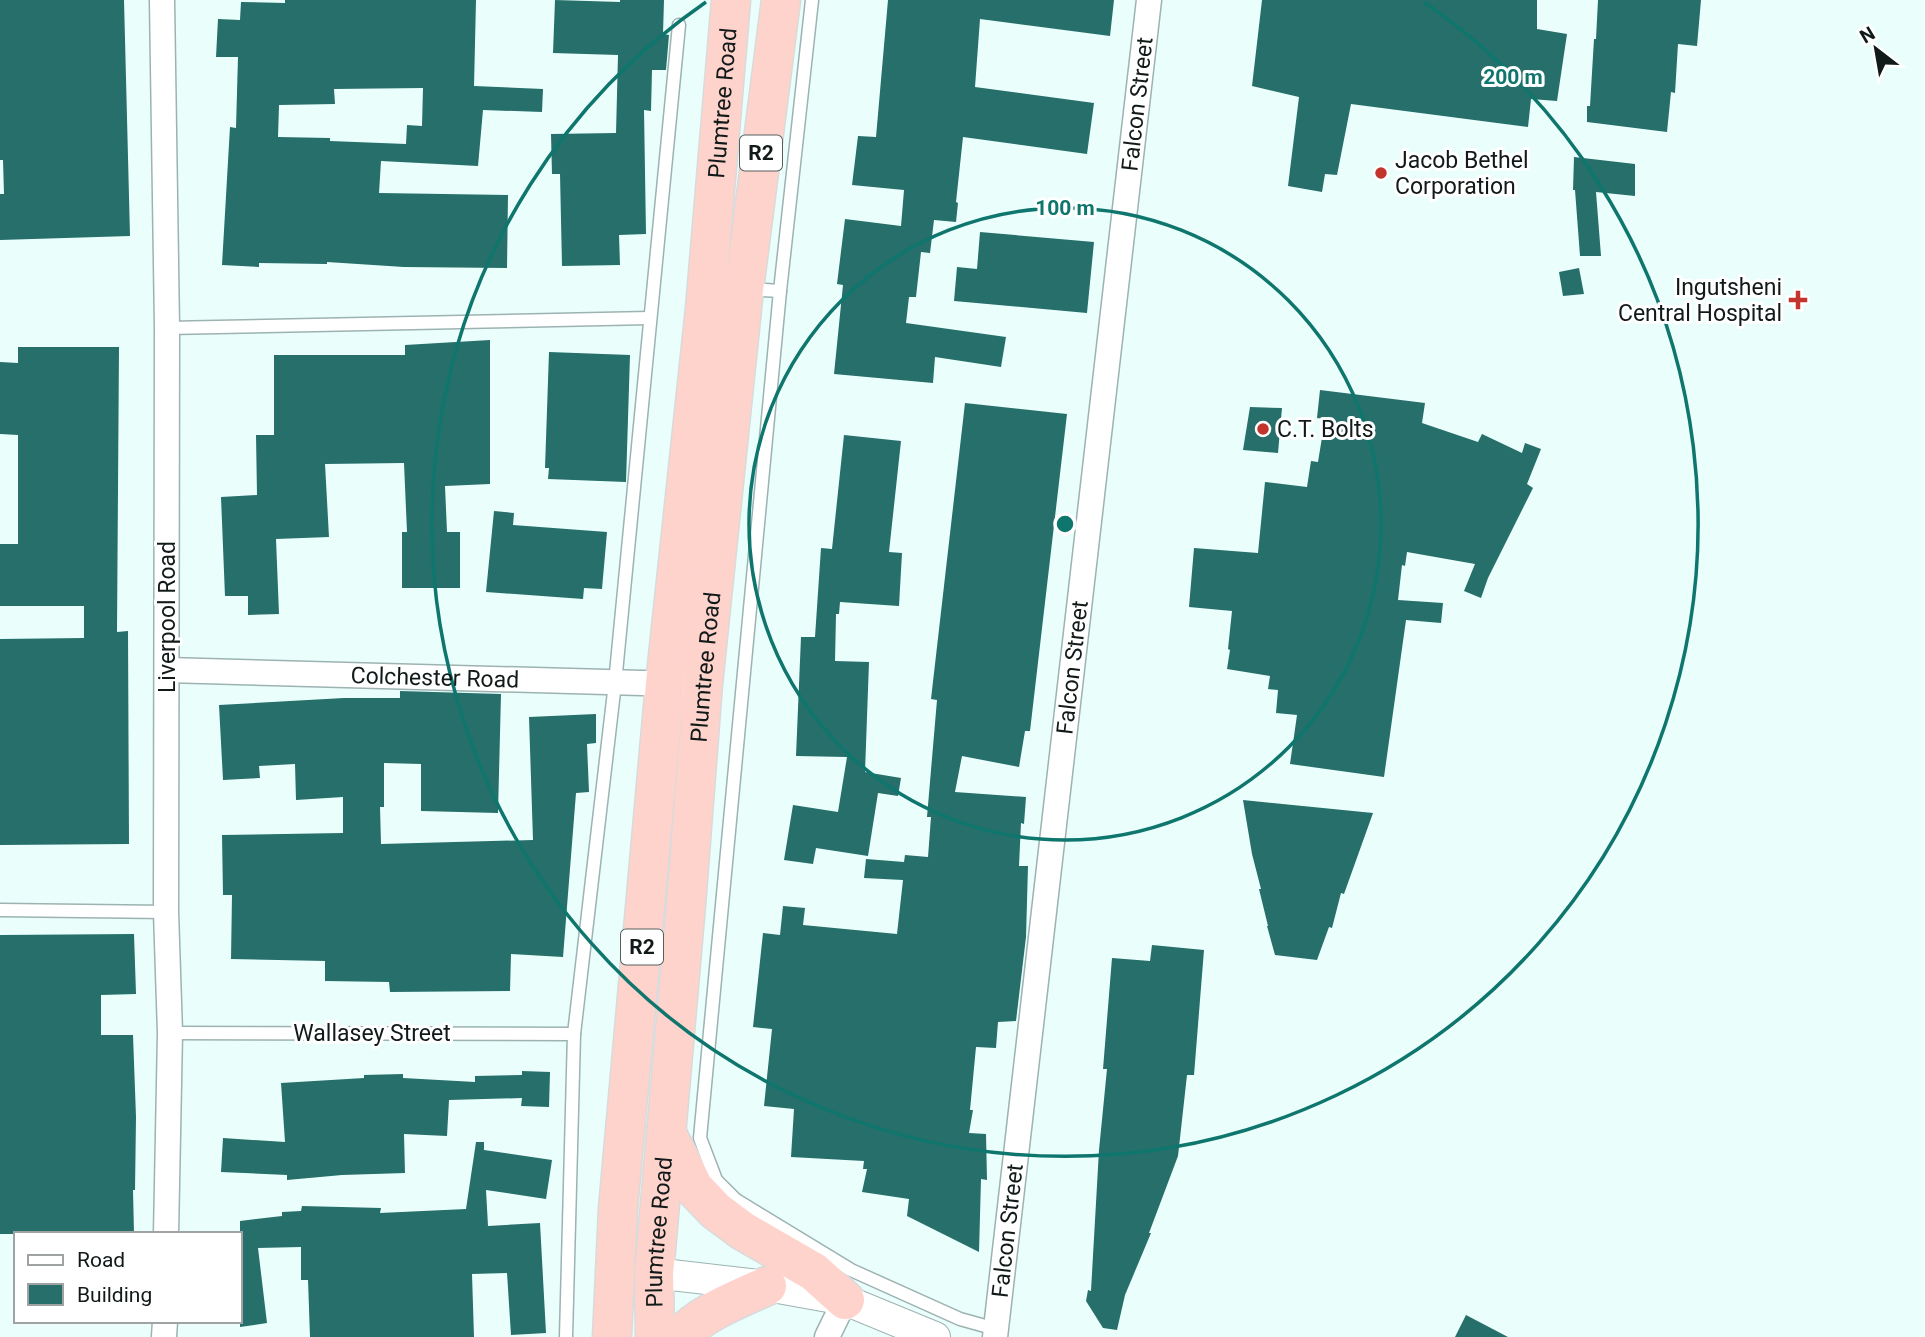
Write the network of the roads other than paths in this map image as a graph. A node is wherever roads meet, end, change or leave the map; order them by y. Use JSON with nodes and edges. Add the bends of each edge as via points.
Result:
{"nodes":[{"id":1,"x":162,"y":0,"type":"edge"},
{"id":2,"x":731,"y":0,"type":"edge"},
{"id":3,"x":1149,"y":0,"type":"edge"},
{"id":4,"x":786,"y":4,"type":"edge"},
{"id":5,"x":693,"y":12,"type":"edge"},
{"id":6,"x":725,"y":57,"type":"junction"},
{"id":7,"x":762,"y":290,"type":"junction"},
{"id":8,"x":649,"y":318,"type":"junction"},
{"id":9,"x":167,"y":328,"type":"junction"},
{"id":10,"x":167,"y":670,"type":"junction"},
{"id":11,"x":615,"y":683,"type":"junction"},
{"id":12,"x":665,"y":684,"type":"junction"},
{"id":13,"x":703,"y":684,"type":"junction"},
{"id":14,"x":0,"y":910,"type":"edge"},
{"id":15,"x":166,"y":912,"type":"junction"},
{"id":16,"x":170,"y":1033,"type":"junction"},
{"id":17,"x":574,"y":1034,"type":"junction"},
{"id":18,"x":666,"y":1132,"type":"junction"},
{"id":19,"x":618,"y":1209,"type":"junction"},
{"id":20,"x":166,"y":1232,"type":"edge"},
{"id":21,"x":654,"y":1273,"type":"junction"},
{"id":22,"x":767,"y":1286,"type":"junction"},
{"id":23,"x":845,"y":1300,"type":"junction"},
{"id":24,"x":995,"y":1333,"type":"edge"},
{"id":25,"x":566,"y":1337,"type":"edge"},
{"id":26,"x":614,"y":1337,"type":"edge"},
{"id":27,"x":655,"y":1337,"type":"edge"},
{"id":28,"x":680,"y":1337,"type":"edge"},
{"id":29,"x":827,"y":1337,"type":"edge"},
{"id":30,"x":935,"y":1337,"type":"edge"}],
"edges":[{"from":1,"to":9,"type":"street","name":"Liverpool Road"},
{"from":2,"to":6,"type":"highway","name":"Plumtree Road","number":"R2"},
{"from":3,"to":24,"type":"street","name":"Falcon Street"},
{"from":4,"to":7,"type":"highway","name":"Plumtree Road","number":"R2"},
{"from":5,"to":6,"type":"highway"},
{"from":5,"to":8,"type":"lane"},
{"from":6,"to":12,"type":"highway","name":"Plumtree Road","number":"R2","via":[[705,309]]},
{"from":7,"to":13,"type":"highway","name":"Plumtree Road","number":"R2"},
{"from":7,"to":24,"type":"lane","via":[[700,1138],[716,1180],[736,1200],[851,1270]]},
{"from":8,"to":9,"type":"lane"},
{"from":8,"to":11,"type":"lane"},
{"from":9,"to":10,"type":"street","name":"Liverpool Road"},
{"from":10,"to":11,"type":"street","name":"Colchester Road"},
{"from":10,"to":15,"type":"street","name":"Liverpool Road"},
{"from":11,"to":12,"type":"street","name":"Colchester Road"},
{"from":11,"to":17,"type":"lane"},
{"from":12,"to":13,"type":"street","name":"Colchester Road"},
{"from":12,"to":19,"type":"highway","name":"Plumtree Road","number":"R2"},
{"from":13,"to":18,"type":"highway","name":"Plumtree Road","number":"R2"},
{"from":14,"to":15,"type":"lane"},
{"from":15,"to":16,"type":"street","name":"Liverpool Road"},
{"from":16,"to":17,"type":"lane","name":"Wallasey Street"},
{"from":16,"to":20,"type":"street","name":"Liverpool Road"},
{"from":17,"to":25,"type":"lane"},
{"from":18,"to":21,"type":"highway","name":"Plumtree Road","number":"R2"},
{"from":18,"to":23,"type":"highway","via":[[694,1188],[716,1212],[814,1272]]},
{"from":19,"to":21,"type":"highway","via":[[631,1244]]},
{"from":19,"to":26,"type":"highway","name":"Plumtree Road","number":"R2"},
{"from":21,"to":22,"type":"street"},
{"from":21,"to":26,"type":"highway","via":[[633,1299]]},
{"from":21,"to":27,"type":"highway","name":"Plumtree Road","number":"R2"},
{"from":22,"to":23,"type":"street"},
{"from":22,"to":28,"type":"highway","via":[[727,1304]]},
{"from":23,"to":29,"type":"street"},
{"from":23,"to":30,"type":"street"}]}
